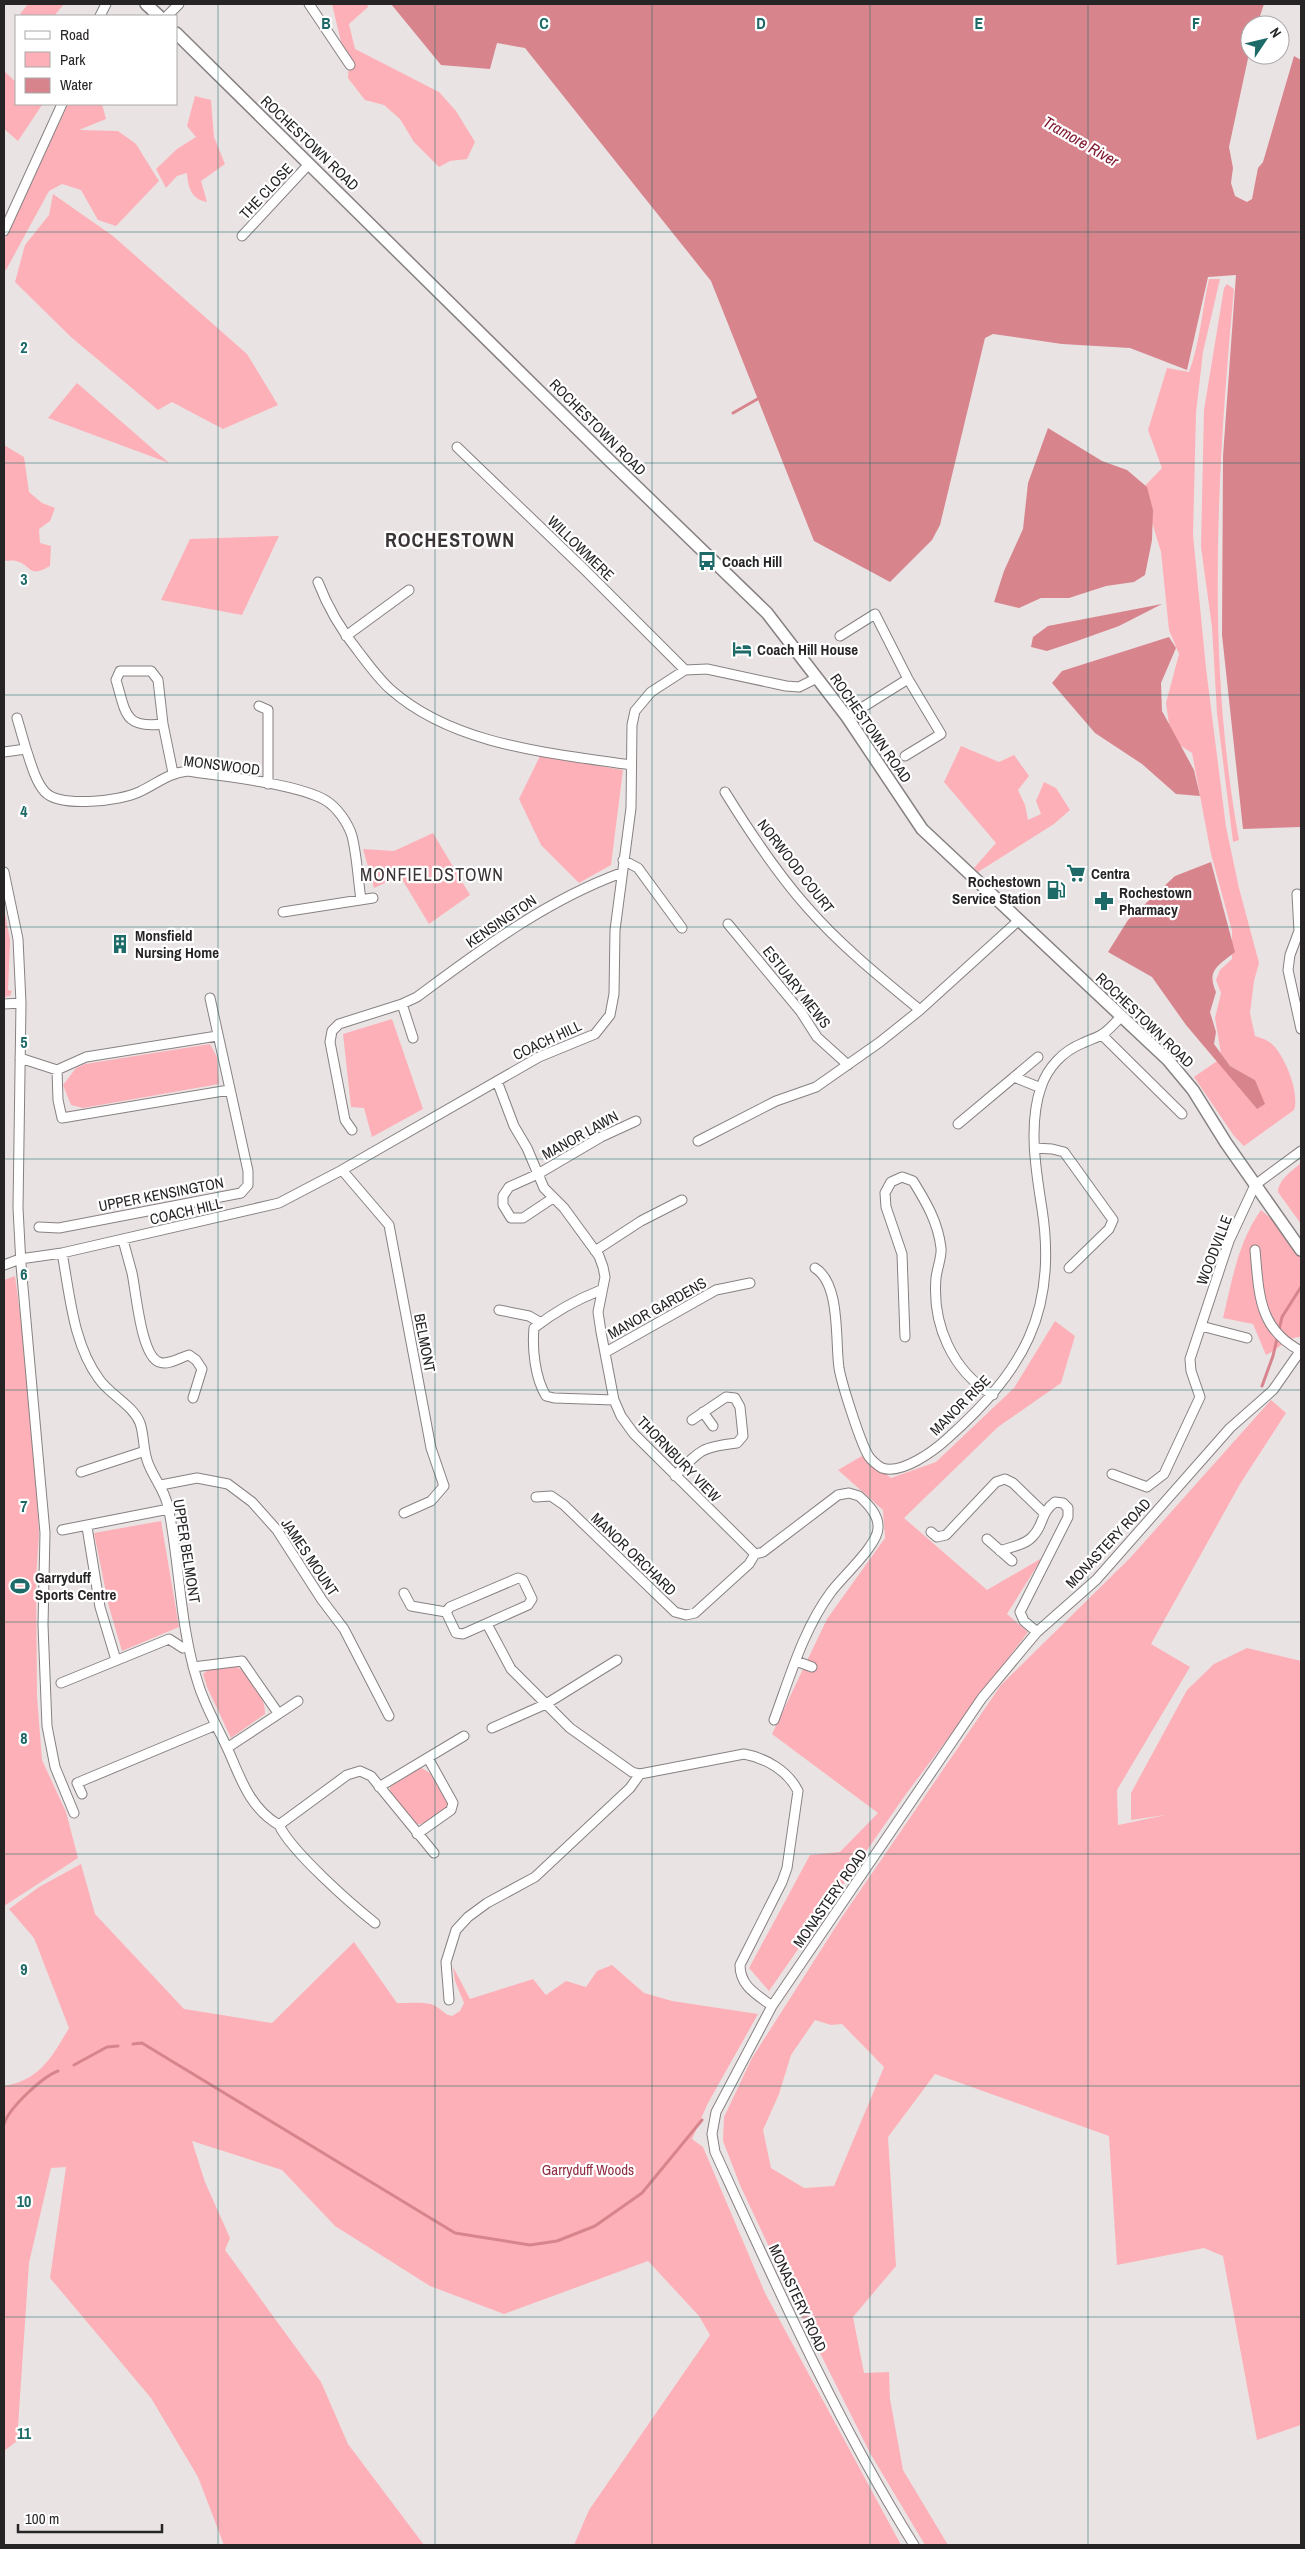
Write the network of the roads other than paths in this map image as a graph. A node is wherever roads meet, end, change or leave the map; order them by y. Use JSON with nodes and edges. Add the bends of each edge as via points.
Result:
{"nodes":[{"id":1,"x":146,"y":4,"type":"edge"},
{"id":2,"x":179,"y":4,"type":"edge"},
{"id":3,"x":310,"y":4,"type":"edge"},
{"id":4,"x":158,"y":15,"type":"edge"},
{"id":5,"x":168,"y":15,"type":"edge"},
{"id":6,"x":178,"y":35,"type":"edge"},
{"id":7,"x":350,"y":65,"type":"dead end"},
{"id":8,"x":62,"y":105,"type":"edge"},
{"id":9,"x":309,"y":164,"type":"junction"},
{"id":10,"x":4,"y":231,"type":"edge"},
{"id":11,"x":242,"y":236,"type":"dead end"},
{"id":12,"x":457,"y":448,"type":"dead end"},
{"id":13,"x":318,"y":582,"type":"dead end"},
{"id":14,"x":409,"y":590,"type":"dead end"},
{"id":15,"x":346,"y":636,"type":"junction"},
{"id":16,"x":840,"y":636,"type":"dead end"},
{"id":17,"x":684,"y":670,"type":"junction"},
{"id":18,"x":818,"y":678,"type":"junction"},
{"id":19,"x":908,"y":679,"type":"junction"},
{"id":20,"x":259,"y":706,"type":"dead end"},
{"id":21,"x":847,"y":717,"type":"junction"},
{"id":22,"x":17,"y":718,"type":"dead end"},
{"id":23,"x":163,"y":724,"type":"junction"},
{"id":24,"x":26,"y":750,"type":"junction"},
{"id":25,"x":4,"y":752,"type":"edge"},
{"id":26,"x":905,"y":756,"type":"dead end"},
{"id":27,"x":631,"y":765,"type":"junction"},
{"id":28,"x":173,"y":772,"type":"junction"},
{"id":29,"x":268,"y":784,"type":"junction"},
{"id":30,"x":725,"y":792,"type":"dead end"},
{"id":31,"x":623,"y":860,"type":"junction"},
{"id":32,"x":4,"y":872,"type":"edge"},
{"id":33,"x":621,"y":873,"type":"junction"},
{"id":34,"x":1297,"y":894,"type":"dead end"},
{"id":35,"x":373,"y":898,"type":"dead end"},
{"id":36,"x":361,"y":900,"type":"junction"},
{"id":37,"x":283,"y":912,"type":"dead end"},
{"id":38,"x":1018,"y":921,"type":"junction"},
{"id":39,"x":728,"y":924,"type":"dead end"},
{"id":40,"x":682,"y":928,"type":"dead end"},
{"id":41,"x":210,"y":998,"type":"dead end"},
{"id":42,"x":21,"y":1003,"type":"junction"},
{"id":43,"x":4,"y":1004,"type":"edge"},
{"id":44,"x":402,"y":1004,"type":"junction"},
{"id":45,"x":920,"y":1010,"type":"junction"},
{"id":46,"x":1122,"y":1016,"type":"junction"},
{"id":47,"x":1301,"y":1029,"type":"edge"},
{"id":48,"x":1102,"y":1035,"type":"junction"},
{"id":49,"x":217,"y":1036,"type":"junction"},
{"id":50,"x":413,"y":1038,"type":"dead end"},
{"id":51,"x":1038,"y":1057,"type":"dead end"},
{"id":52,"x":20,"y":1058,"type":"junction"},
{"id":53,"x":848,"y":1065,"type":"junction"},
{"id":54,"x":57,"y":1070,"type":"junction"},
{"id":55,"x":1014,"y":1077,"type":"junction"},
{"id":56,"x":497,"y":1081,"type":"junction"},
{"id":57,"x":1041,"y":1088,"type":"junction"},
{"id":58,"x":229,"y":1090,"type":"junction"},
{"id":59,"x":1182,"y":1114,"type":"dead end"},
{"id":60,"x":636,"y":1121,"type":"dead end"},
{"id":61,"x":958,"y":1124,"type":"dead end"},
{"id":62,"x":352,"y":1130,"type":"dead end"},
{"id":63,"x":698,"y":1141,"type":"dead end"},
{"id":64,"x":1035,"y":1148,"type":"junction"},
{"id":65,"x":1301,"y":1151,"type":"edge"},
{"id":66,"x":342,"y":1170,"type":"junction"},
{"id":67,"x":538,"y":1174,"type":"junction"},
{"id":68,"x":1255,"y":1185,"type":"junction"},
{"id":69,"x":553,"y":1198,"type":"junction"},
{"id":70,"x":682,"y":1200,"type":"dead end"},
{"id":71,"x":39,"y":1227,"type":"dead end"},
{"id":72,"x":123,"y":1240,"type":"junction"},
{"id":73,"x":1255,"y":1250,"type":"dead end"},
{"id":74,"x":1301,"y":1250,"type":"edge"},
{"id":75,"x":595,"y":1251,"type":"junction"},
{"id":76,"x":62,"y":1253,"type":"junction"},
{"id":77,"x":20,"y":1259,"type":"junction"},
{"id":78,"x":4,"y":1265,"type":"edge"},
{"id":79,"x":815,"y":1268,"type":"dead end"},
{"id":80,"x":1069,"y":1268,"type":"dead end"},
{"id":81,"x":750,"y":1283,"type":"dead end"},
{"id":82,"x":601,"y":1290,"type":"junction"},
{"id":83,"x":499,"y":1310,"type":"dead end"},
{"id":84,"x":541,"y":1323,"type":"junction"},
{"id":85,"x":1201,"y":1326,"type":"junction"},
{"id":86,"x":905,"y":1337,"type":"dead end"},
{"id":87,"x":1247,"y":1338,"type":"dead end"},
{"id":88,"x":1301,"y":1351,"type":"edge"},
{"id":89,"x":606,"y":1352,"type":"junction"},
{"id":90,"x":993,"y":1395,"type":"junction"},
{"id":91,"x":193,"y":1398,"type":"dead end"},
{"id":92,"x":614,"y":1400,"type":"junction"},
{"id":93,"x":703,"y":1412,"type":"junction"},
{"id":94,"x":692,"y":1420,"type":"dead end"},
{"id":95,"x":713,"y":1426,"type":"dead end"},
{"id":96,"x":145,"y":1451,"type":"junction"},
{"id":97,"x":81,"y":1472,"type":"dead end"},
{"id":98,"x":1112,"y":1474,"type":"dead end"},
{"id":99,"x":675,"y":1476,"type":"junction"},
{"id":100,"x":161,"y":1485,"type":"junction"},
{"id":101,"x":536,"y":1497,"type":"dead end"},
{"id":102,"x":169,"y":1509,"type":"junction"},
{"id":103,"x":404,"y":1513,"type":"dead end"},
{"id":104,"x":1044,"y":1513,"type":"junction"},
{"id":105,"x":87,"y":1527,"type":"junction"},
{"id":106,"x":62,"y":1530,"type":"dead end"},
{"id":107,"x":931,"y":1532,"type":"dead end"},
{"id":108,"x":987,"y":1539,"type":"dead end"},
{"id":109,"x":1000,"y":1551,"type":"junction"},
{"id":110,"x":755,"y":1554,"type":"junction"},
{"id":111,"x":1012,"y":1562,"type":"dead end"},
{"id":112,"x":404,"y":1593,"type":"dead end"},
{"id":113,"x":446,"y":1612,"type":"junction"},
{"id":114,"x":487,"y":1624,"type":"junction"},
{"id":115,"x":1037,"y":1632,"type":"junction"},
{"id":116,"x":183,"y":1648,"type":"dead end"},
{"id":117,"x":116,"y":1660,"type":"junction"},
{"id":118,"x":617,"y":1660,"type":"dead end"},
{"id":119,"x":796,"y":1661,"type":"junction"},
{"id":120,"x":193,"y":1666,"type":"junction"},
{"id":121,"x":812,"y":1667,"type":"dead end"},
{"id":122,"x":61,"y":1683,"type":"dead end"},
{"id":123,"x":298,"y":1701,"type":"dead end"},
{"id":124,"x":546,"y":1704,"type":"junction"},
{"id":125,"x":278,"y":1713,"type":"junction"},
{"id":126,"x":389,"y":1716,"type":"dead end"},
{"id":127,"x":774,"y":1720,"type":"dead end"},
{"id":128,"x":216,"y":1725,"type":"junction"},
{"id":129,"x":492,"y":1728,"type":"dead end"},
{"id":130,"x":464,"y":1736,"type":"dead end"},
{"id":131,"x":227,"y":1748,"type":"junction"},
{"id":132,"x":428,"y":1758,"type":"junction"},
{"id":133,"x":640,"y":1774,"type":"junction"},
{"id":134,"x":379,"y":1787,"type":"junction"},
{"id":135,"x":82,"y":1794,"type":"dead end"},
{"id":136,"x":74,"y":1813,"type":"dead end"},
{"id":137,"x":279,"y":1825,"type":"junction"},
{"id":138,"x":417,"y":1834,"type":"junction"},
{"id":139,"x":434,"y":1853,"type":"dead end"},
{"id":140,"x":375,"y":1923,"type":"dead end"},
{"id":141,"x":449,"y":2000,"type":"dead end"},
{"id":142,"x":772,"y":2006,"type":"junction"},
{"id":143,"x":914,"y":2545,"type":"edge"}],
"edges":[{"from":1,"to":4,"type":"main road"},
{"from":2,"to":5,"type":"street"},
{"from":3,"to":7,"type":"street"},
{"from":6,"to":9,"type":"main road","name":"ROCHESTOWN ROAD"},
{"from":8,"to":10,"type":"street"},
{"from":9,"to":11,"type":"street","name":"THE CLOSE"},
{"from":9,"to":18,"type":"main road","name":"ROCHESTOWN ROAD","via":[[767,613]]},
{"from":12,"to":17,"type":"street","name":"WILLOWMERE"},
{"from":13,"to":15,"type":"street"},
{"from":14,"to":15,"type":"street"},
{"from":15,"to":27,"type":"street","via":[[390,689],[417,709],[458,728],[526,748]]},
{"from":16,"to":19,"type":"street","via":[[875,614]]},
{"from":17,"to":18,"type":"street","via":[[707,669],[799,687]]},
{"from":17,"to":27,"type":"street","name":"COACH HILL","via":[[651,692],[635,711]]},
{"from":18,"to":21,"type":"main road","name":"ROCHESTOWN ROAD"},
{"from":19,"to":21,"type":"street"},
{"from":19,"to":26,"type":"street","via":[[941,734]]},
{"from":20,"to":29,"type":"street","name":"MONSWOOD","via":[[268,710]]},
{"from":21,"to":38,"type":"main road","name":"ROCHESTOWN ROAD","via":[[922,830]]},
{"from":22,"to":24,"type":"street","name":"MONSWOOD"},
{"from":23,"to":23,"type":"street","name":"MONSWOOD","via":[[145,726],[134,723],[126,712],[116,680],[120,671],[151,671],[158,680]]},
{"from":23,"to":28,"type":"street","name":"MONSWOOD"},
{"from":24,"to":25,"type":"street"},
{"from":24,"to":28,"type":"street","name":"MONSWOOD","via":[[38,782],[46,793],[72,802],[138,793]]},
{"from":27,"to":31,"type":"street","name":"COACH HILL","via":[[631,808]]},
{"from":28,"to":29,"type":"street","name":"MONSWOOD","via":[[188,771]]},
{"from":29,"to":36,"type":"street","name":"MONSWOOD","via":[[306,792],[326,801],[342,817],[352,835]]},
{"from":30,"to":45,"type":"street","name":"NORWOOD COURT","via":[[806,906],[834,936]]},
{"from":31,"to":33,"type":"street","name":"COACH HILL"},
{"from":31,"to":40,"type":"street","via":[[638,868]]},
{"from":32,"to":42,"type":"street","via":[[18,939]]},
{"from":33,"to":44,"type":"street","name":"KENSINGTON","via":[[554,902],[504,933],[417,997]]},
{"from":33,"to":56,"type":"street","name":"COACH HILL","via":[[610,1015],[595,1034],[539,1057]]},
{"from":34,"to":47,"type":"street","via":[[1299,931],[1288,970]]},
{"from":35,"to":36,"type":"street"},
{"from":36,"to":37,"type":"street"},
{"from":38,"to":45,"type":"street"},
{"from":38,"to":46,"type":"main road","name":"ROCHESTOWN ROAD"},
{"from":39,"to":53,"type":"street","name":"ESTUARY MEWS","via":[[818,1037]]},
{"from":41,"to":49,"type":"street","name":"UPPER KENSINGTON"},
{"from":42,"to":43,"type":"street"},
{"from":42,"to":52,"type":"street"},
{"from":44,"to":50,"type":"street"},
{"from":44,"to":62,"type":"street","name":"KENSINGTON","via":[[339,1024],[332,1031],[330,1042],[345,1120]]},
{"from":45,"to":53,"type":"street"},
{"from":46,"to":48,"type":"street"},
{"from":46,"to":68,"type":"main road","name":"ROCHESTOWN ROAD","via":[[1168,1060],[1193,1090]]},
{"from":48,"to":57,"type":"street","via":[[1066,1052],[1050,1068]]},
{"from":48,"to":59,"type":"street"},
{"from":49,"to":54,"type":"street","via":[[86,1057]]},
{"from":49,"to":58,"type":"street","name":"UPPER KENSINGTON"},
{"from":51,"to":55,"type":"street"},
{"from":52,"to":54,"type":"street"},
{"from":52,"to":77,"type":"street"},
{"from":53,"to":63,"type":"street","via":[[816,1087],[776,1101]]},
{"from":54,"to":58,"type":"street","via":[[62,1118]]},
{"from":55,"to":57,"type":"street"},
{"from":55,"to":61,"type":"street"},
{"from":56,"to":66,"type":"street","name":"COACH HILL"},
{"from":56,"to":67,"type":"street","name":"THORNBURY VIEW","via":[[514,1126]]},
{"from":57,"to":64,"type":"street","name":"MANOR RISE"},
{"from":58,"to":71,"type":"street","name":"UPPER KENSINGTON","via":[[248,1171],[248,1185],[241,1192],[59,1228]]},
{"from":60,"to":67,"type":"street","name":"MANOR LAWN","via":[[601,1137]]},
{"from":64,"to":80,"type":"street","via":[[1064,1152],[1113,1220],[1109,1229]]},
{"from":64,"to":90,"type":"street","name":"MANOR RISE","via":[[1034,1164],[1042,1210],[1047,1274],[1039,1309],[1020,1356]]},
{"from":65,"to":68,"type":"street"},
{"from":66,"to":72,"type":"street","name":"COACH HILL","via":[[279,1203]]},
{"from":66,"to":103,"type":"street","name":"BELMONT","via":[[389,1225],[431,1448],[444,1486],[431,1501]]},
{"from":67,"to":69,"type":"street","name":"THORNBURY VIEW"},
{"from":67,"to":69,"type":"street","name":"MANOR LAWN","via":[[510,1187],[503,1196],[503,1207],[512,1218],[523,1218]]},
{"from":68,"to":74,"type":"main road","name":"ROCHESTOWN ROAD"},
{"from":68,"to":85,"type":"street","name":"WOODVILLE","via":[[1229,1241]]},
{"from":69,"to":75,"type":"street","name":"THORNBURY VIEW"},
{"from":70,"to":75,"type":"street","via":[[641,1221]]},
{"from":72,"to":76,"type":"street","name":"COACH HILL"},
{"from":72,"to":91,"type":"street","via":[[151,1356],[167,1363],[189,1355],[196,1360],[202,1369]]},
{"from":73,"to":88,"type":"street","via":[[1260,1304],[1283,1341]]},
{"from":75,"to":82,"type":"street","name":"THORNBURY VIEW","via":[[605,1277]]},
{"from":76,"to":77,"type":"street","name":"COACH HILL"},
{"from":76,"to":96,"type":"street","name":"UPPER BELMONT","via":[[78,1334],[88,1363],[114,1397],[132,1410],[140,1422]]},
{"from":77,"to":78,"type":"street","name":"COACH HILL"},
{"from":77,"to":136,"type":"street","via":[[45,1533],[46,1726],[55,1767]]},
{"from":79,"to":90,"type":"street","name":"MANOR RISE","via":[[830,1288],[840,1370],[868,1456],[882,1468],[896,1469],[931,1454]]},
{"from":81,"to":89,"type":"street","name":"MANOR GARDENS","via":[[716,1290]]},
{"from":82,"to":84,"type":"street"},
{"from":82,"to":89,"type":"street","name":"THORNBURY VIEW","via":[[598,1312]]},
{"from":83,"to":84,"type":"street","via":[[529,1316]]},
{"from":84,"to":92,"type":"street","via":[[534,1328],[532,1342],[541,1387],[546,1396]]},
{"from":85,"to":87,"type":"street"},
{"from":85,"to":98,"type":"street","name":"WOODVILLE","via":[[1190,1359],[1200,1397],[1164,1474],[1147,1487]]},
{"from":86,"to":90,"type":"street","via":[[902,1254],[886,1207],[885,1193],[891,1182],[902,1177],[914,1181],[936,1224],[942,1250],[936,1277],[936,1300],[948,1349],[963,1371]]},
{"from":88,"to":115,"type":"street","name":"MONASTERY ROAD","via":[[1273,1390],[1230,1428],[1096,1580]]},
{"from":89,"to":92,"type":"street","name":"THORNBURY VIEW"},
{"from":92,"to":99,"type":"street","name":"THORNBURY VIEW","via":[[634,1434]]},
{"from":93,"to":94,"type":"street"},
{"from":93,"to":95,"type":"street"},
{"from":93,"to":99,"type":"street","via":[[726,1397],[735,1398],[740,1407],[743,1436],[738,1443],[710,1446],[699,1451]]},
{"from":96,"to":97,"type":"street"},
{"from":96,"to":100,"type":"street","name":"UPPER BELMONT"},
{"from":99,"to":110,"type":"street","name":"THORNBURY VIEW"},
{"from":100,"to":102,"type":"street","name":"UPPER BELMONT"},
{"from":100,"to":126,"type":"street","name":"JAMES MOUNT","via":[[197,1478],[228,1484],[252,1502],[277,1530],[344,1629]]},
{"from":101,"to":110,"type":"street","name":"MANOR ORCHARD","via":[[551,1496],[564,1505],[675,1612],[686,1615],[695,1613],[749,1564]]},
{"from":102,"to":105,"type":"street"},
{"from":102,"to":120,"type":"street","name":"UPPER BELMONT"},
{"from":104,"to":107,"type":"street","via":[[1005,1479],[996,1482],[946,1535],[937,1537]]},
{"from":104,"to":109,"type":"street","via":[[1035,1535]]},
{"from":104,"to":115,"type":"street","via":[[1055,1502],[1062,1502],[1068,1508],[1068,1517],[1020,1612],[1024,1621]]},
{"from":105,"to":106,"type":"street"},
{"from":105,"to":117,"type":"street","via":[[100,1607]]},
{"from":108,"to":109,"type":"street"},
{"from":109,"to":111,"type":"street"},
{"from":110,"to":119,"type":"street","via":[[763,1552],[827,1502],[844,1494],[860,1496],[876,1516],[876,1535],[818,1612]]},
{"from":112,"to":113,"type":"street","via":[[411,1606]]},
{"from":113,"to":114,"type":"street","via":[[456,1633],[463,1634]]},
{"from":113,"to":114,"type":"street","via":[[450,1607],[518,1578],[524,1580],[532,1599],[528,1605]]},
{"from":114,"to":124,"type":"street","via":[[511,1668]]},
{"from":115,"to":142,"type":"street","name":"MONASTERY ROAD","via":[[982,1698]]},
{"from":116,"to":117,"type":"street","via":[[169,1639]]},
{"from":117,"to":122,"type":"street"},
{"from":118,"to":124,"type":"street"},
{"from":119,"to":121,"type":"street"},
{"from":119,"to":127,"type":"street"},
{"from":120,"to":125,"type":"street","via":[[242,1661]]},
{"from":120,"to":128,"type":"street","name":"UPPER BELMONT"},
{"from":123,"to":125,"type":"street"},
{"from":124,"to":129,"type":"street"},
{"from":124,"to":133,"type":"street","via":[[570,1728],[632,1772]]},
{"from":125,"to":131,"type":"street"},
{"from":128,"to":131,"type":"street","name":"UPPER BELMONT"},
{"from":128,"to":135,"type":"street","via":[[77,1783]]},
{"from":130,"to":132,"type":"street"},
{"from":131,"to":137,"type":"street","name":"UPPER BELMONT","via":[[244,1788],[258,1810]]},
{"from":132,"to":134,"type":"street"},
{"from":132,"to":138,"type":"street","via":[[454,1803],[451,1810]]},
{"from":133,"to":141,"type":"street","via":[[630,1788],[535,1877],[487,1903],[454,1932],[446,1962]]},
{"from":133,"to":142,"type":"street","via":[[744,1754],[753,1755],[786,1773],[793,1782],[798,1791],[798,1801],[787,1868],[740,1964],[740,1976],[748,1988]]},
{"from":134,"to":137,"type":"street","via":[[371,1776],[360,1771],[347,1775]]},
{"from":134,"to":138,"type":"street"},
{"from":137,"to":140,"type":"street","name":"UPPER BELMONT","via":[[348,1902]]},
{"from":138,"to":139,"type":"street"},
{"from":142,"to":143,"type":"street","name":"MONASTERY ROAD","via":[[716,2112],[712,2134],[715,2152],[869,2471]]}]}
